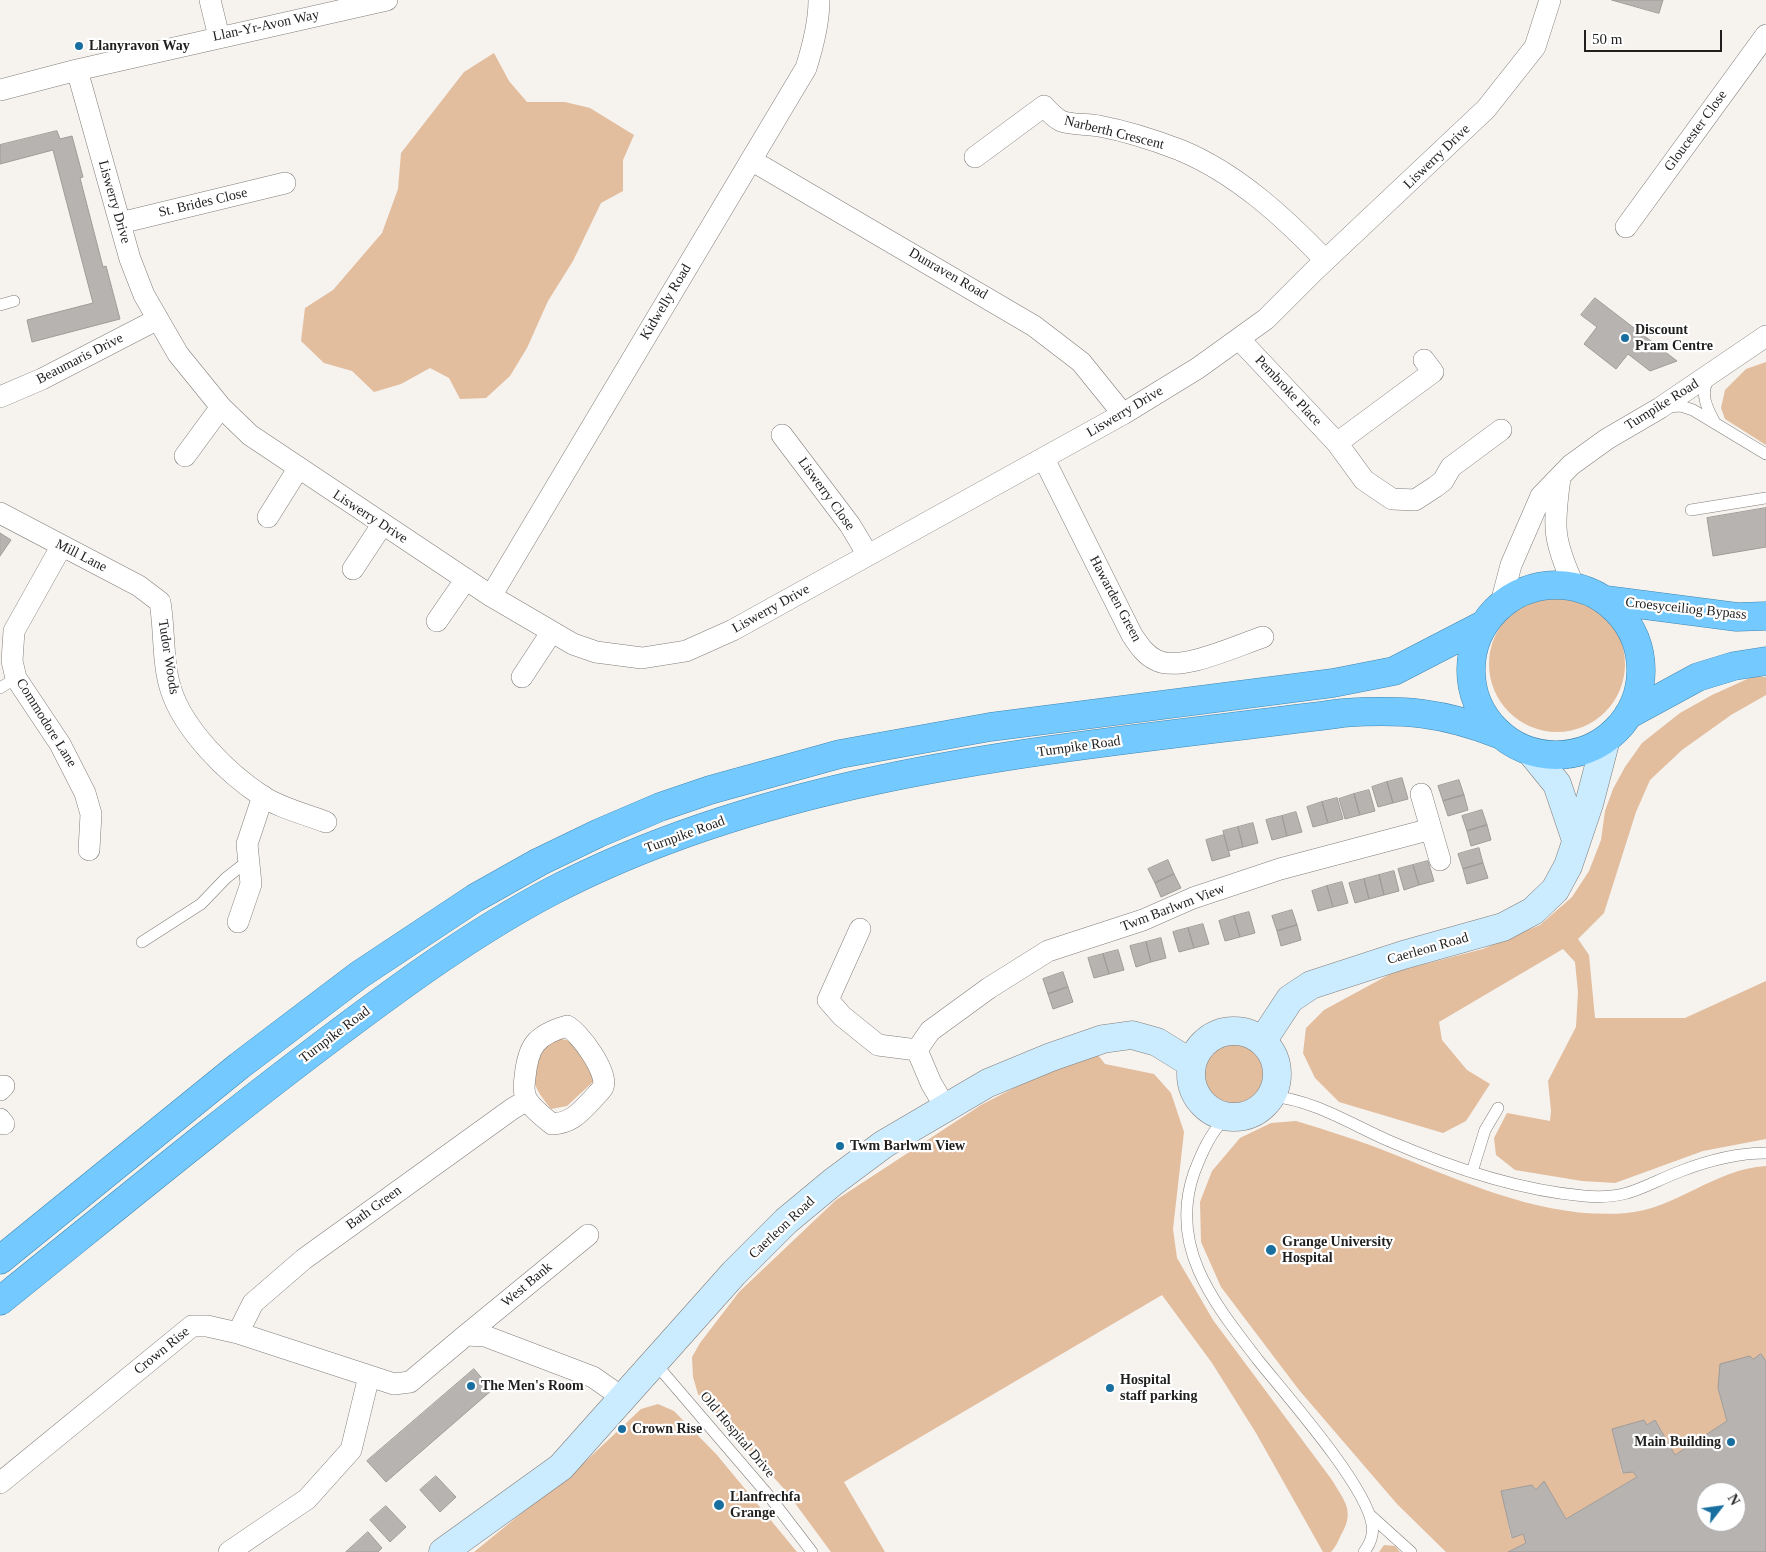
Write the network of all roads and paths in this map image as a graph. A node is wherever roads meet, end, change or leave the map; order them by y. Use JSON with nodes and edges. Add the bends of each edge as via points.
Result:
{"nodes":[{"id":1,"x":210,"y":0,"type":"edge"},
{"id":2,"x":387,"y":0,"type":"edge"},
{"id":3,"x":819,"y":0,"type":"edge"},
{"id":4,"x":1550,"y":0,"type":"edge"},
{"id":5,"x":1766,"y":35,"type":"edge"},
{"id":6,"x":219,"y":37,"type":"junction"},
{"id":7,"x":77,"y":70,"type":"junction"},
{"id":8,"x":0,"y":90,"type":"edge"},
{"id":9,"x":975,"y":157,"type":"dead end"},
{"id":10,"x":751,"y":160,"type":"junction"},
{"id":11,"x":286,"y":183,"type":"dead end"},
{"id":12,"x":120,"y":223,"type":"junction"},
{"id":13,"x":1626,"y":227,"type":"dead end"},
{"id":14,"x":1325,"y":260,"type":"junction"},
{"id":15,"x":14,"y":301,"type":"dead end"},
{"id":16,"x":0,"y":305,"type":"edge"},
{"id":17,"x":158,"y":319,"type":"junction"},
{"id":18,"x":1766,"y":336,"type":"edge"},
{"id":19,"x":1238,"y":339,"type":"junction"},
{"id":20,"x":1424,"y":360,"type":"dead end"},
{"id":21,"x":1720,"y":367,"type":"junction"},
{"id":22,"x":0,"y":397,"type":"edge"},
{"id":23,"x":221,"y":407,"type":"junction"},
{"id":24,"x":1660,"y":408,"type":"junction"},
{"id":25,"x":1123,"y":414,"type":"junction"},
{"id":26,"x":1716,"y":424,"type":"junction"},
{"id":27,"x":1501,"y":430,"type":"dead end"},
{"id":28,"x":782,"y":434,"type":"dead end"},
{"id":29,"x":1337,"y":443,"type":"junction"},
{"id":30,"x":1766,"y":454,"type":"edge"},
{"id":31,"x":186,"y":456,"type":"dead end"},
{"id":32,"x":1044,"y":459,"type":"junction"},
{"id":33,"x":298,"y":469,"type":"junction"},
{"id":34,"x":1560,"y":478,"type":"junction"},
{"id":35,"x":1766,"y":498,"type":"edge"},
{"id":36,"x":1691,"y":510,"type":"dead end"},
{"id":37,"x":0,"y":513,"type":"edge"},
{"id":38,"x":268,"y":517,"type":"dead end"},
{"id":39,"x":382,"y":524,"type":"junction"},
{"id":40,"x":61,"y":546,"type":"junction"},
{"id":41,"x":868,"y":555,"type":"junction"},
{"id":42,"x":353,"y":568,"type":"dead end"},
{"id":43,"x":466,"y":579,"type":"junction"},
{"id":44,"x":1574,"y":586,"type":"junction"},
{"id":45,"x":491,"y":596,"type":"junction"},
{"id":46,"x":1606,"y":600,"type":"junction"},
{"id":47,"x":160,"y":602,"type":"joint"},
{"id":48,"x":1501,"y":603,"type":"junction"},
{"id":49,"x":1766,"y":616,"type":"edge"},
{"id":50,"x":437,"y":621,"type":"dead end"},
{"id":51,"x":1482,"y":625,"type":"junction"},
{"id":52,"x":551,"y":633,"type":"junction"},
{"id":53,"x":1263,"y":636,"type":"dead end"},
{"id":54,"x":1766,"y":660,"type":"edge"},
{"id":55,"x":522,"y":677,"type":"dead end"},
{"id":56,"x":8,"y":683,"type":"edge"},
{"id":57,"x":1628,"y":715,"type":"junction"},
{"id":58,"x":1501,"y":735,"type":"junction"},
{"id":59,"x":1606,"y":739,"type":"junction"},
{"id":60,"x":1531,"y":752,"type":"junction"},
{"id":61,"x":1421,"y":794,"type":"dead end"},
{"id":62,"x":262,"y":796,"type":"junction"},
{"id":63,"x":326,"y":822,"type":"dead end"},
{"id":64,"x":1432,"y":829,"type":"junction"},
{"id":65,"x":1576,"y":840,"type":"junction"},
{"id":66,"x":89,"y":850,"type":"dead end"},
{"id":67,"x":249,"y":860,"type":"junction"},
{"id":68,"x":1440,"y":860,"type":"dead end"},
{"id":69,"x":238,"y":922,"type":"dead end"},
{"id":70,"x":860,"y":929,"type":"dead end"},
{"id":71,"x":142,"y":942,"type":"dead end"},
{"id":72,"x":1263,"y":1040,"type":"junction"},
{"id":73,"x":917,"y":1050,"type":"junction"},
{"id":74,"x":1191,"y":1063,"type":"junction"},
{"id":75,"x":1271,"y":1096,"type":"junction"},
{"id":76,"x":527,"y":1100,"type":"junction"},
{"id":77,"x":945,"y":1107,"type":"junction"},
{"id":78,"x":1498,"y":1108,"type":"dead end"},
{"id":79,"x":1226,"y":1118,"type":"junction"},
{"id":80,"x":1766,"y":1153,"type":"edge"},
{"id":81,"x":1472,"y":1172,"type":"junction"},
{"id":82,"x":588,"y":1234,"type":"dead end"},
{"id":83,"x":0,"y":1260,"type":"edge"},
{"id":84,"x":0,"y":1301,"type":"edge"},
{"id":85,"x":238,"y":1333,"type":"junction"},
{"id":86,"x":466,"y":1335,"type":"junction"},
{"id":87,"x":655,"y":1363,"type":"junction"},
{"id":88,"x":369,"y":1376,"type":"junction"},
{"id":89,"x":623,"y":1398,"type":"junction"},
{"id":90,"x":0,"y":1483,"type":"edge"},
{"id":91,"x":1369,"y":1514,"type":"junction"},
{"id":92,"x":229,"y":1552,"type":"edge"},
{"id":93,"x":443,"y":1552,"type":"edge"},
{"id":94,"x":812,"y":1552,"type":"edge"},
{"id":95,"x":1364,"y":1552,"type":"edge"},
{"id":96,"x":1411,"y":1552,"type":"edge"}],
"edges":[{"from":1,"to":6,"type":"street"},
{"from":2,"to":6,"type":"street","name":"Llan-Yr-Avon Way"},
{"from":3,"to":10,"type":"street","name":"Kidwelly Road","via":[[814,43],[806,68]]},
{"from":4,"to":14,"type":"street","name":"Liswerry Drive","via":[[1535,47],[1486,109]]},
{"from":5,"to":13,"type":"street","name":"Gloucester Close"},
{"from":6,"to":7,"type":"street","name":"Llan-Yr-Avon Way"},
{"from":7,"to":8,"type":"street","name":"Llan-Yr-Avon Way"},
{"from":7,"to":12,"type":"street","name":"Liswerry Drive"},
{"from":9,"to":14,"type":"street","name":"Narberth Crescent","via":[[1044,106],[1063,122],[1123,132],[1202,160],[1278,214]]},
{"from":10,"to":25,"type":"street","name":"Dunraven Road","via":[[1034,326],[1081,362]]},
{"from":10,"to":45,"type":"street","name":"Kidwelly Road"},
{"from":11,"to":12,"type":"street","name":"St. Brides Close"},
{"from":12,"to":17,"type":"street","name":"Liswerry Drive","via":[[144,295]]},
{"from":14,"to":19,"type":"street","name":"Liswerry Drive","via":[[1266,319]]},
{"from":15,"to":16,"type":"lane"},
{"from":17,"to":22,"type":"street","name":"Beaumaris Drive"},
{"from":17,"to":23,"type":"street","name":"Liswerry Drive","via":[[178,354]]},
{"from":18,"to":21,"type":"street","name":"Turnpike Road"},
{"from":19,"to":25,"type":"street","name":"Liswerry Drive"},
{"from":19,"to":29,"type":"street","name":"Pembroke Place"},
{"from":20,"to":29,"type":"street","via":[[1434,372]]},
{"from":21,"to":24,"type":"street","name":"Turnpike Road"},
{"from":21,"to":26,"type":"lane","via":[[1707,380],[1704,393],[1706,407]]},
{"from":23,"to":31,"type":"street"},
{"from":23,"to":33,"type":"street","name":"Liswerry Drive","via":[[250,435]]},
{"from":24,"to":26,"type":"lane","via":[[1681,406]]},
{"from":24,"to":34,"type":"street","name":"Turnpike Road","via":[[1607,439],[1571,465]]},
{"from":25,"to":32,"type":"street","name":"Liswerry Drive"},
{"from":26,"to":30,"type":"lane"},
{"from":27,"to":29,"type":"street","name":"Pembroke Place","via":[[1451,466],[1444,482],[1415,500],[1392,499],[1364,480]]},
{"from":28,"to":41,"type":"street","name":"Liswerry Close","via":[[850,525]]},
{"from":32,"to":41,"type":"street","name":"Liswerry Drive"},
{"from":32,"to":53,"type":"street","name":"Hawarden Green","via":[[1132,635],[1144,652],[1157,661],[1172,665]]},
{"from":33,"to":38,"type":"street"},
{"from":33,"to":39,"type":"street","name":"Liswerry Drive"},
{"from":34,"to":44,"type":"street","via":[[1554,520],[1559,552]]},
{"from":34,"to":48,"type":"street","name":"Turnpike Road","via":[[1541,496],[1534,509],[1511,565]]},
{"from":35,"to":36,"type":"lane"},
{"from":37,"to":40,"type":"street","name":"Mill Lane"},
{"from":39,"to":42,"type":"street"},
{"from":39,"to":43,"type":"street","name":"Liswerry Drive"},
{"from":40,"to":47,"type":"street","name":"Mill Lane","via":[[139,586]]},
{"from":40,"to":56,"type":"street","name":"Commodore Lane","via":[[14,631]]},
{"from":41,"to":52,"type":"street","name":"Liswerry Drive","via":[[733,630],[686,651],[642,658],[617,656],[596,652]]},
{"from":43,"to":45,"type":"street","name":"Liswerry Drive"},
{"from":43,"to":50,"type":"street"},
{"from":44,"to":46,"type":"highway"},
{"from":44,"to":48,"type":"highway","via":[[1536,586]]},
{"from":45,"to":52,"type":"street","name":"Liswerry Drive"},
{"from":46,"to":49,"type":"highway","name":"Croesyceiliog Bypass","via":[[1737,617]]},
{"from":46,"to":57,"type":"highway","via":[[1624,618],[1636,641],[1641,666],[1638,692]]},
{"from":47,"to":62,"type":"street","name":"Tudor Woods","via":[[170,688],[178,709],[218,759]]},
{"from":48,"to":51,"type":"highway"},
{"from":51,"to":58,"type":"highway","via":[[1472,653],[1471,683],[1481,712]]},
{"from":51,"to":83,"type":"highway","via":[[1394,671],[1333,683],[990,727],[840,754],[710,790],[599,833],[475,898],[359,975],[239,1066]]},
{"from":52,"to":55,"type":"street"},
{"from":54,"to":57,"type":"highway","via":[[1698,677]]},
{"from":56,"to":66,"type":"street","name":"Commodore Lane","via":[[60,744],[85,793],[91,814]]},
{"from":57,"to":59,"type":"highway"},
{"from":58,"to":60,"type":"highway"},
{"from":58,"to":84,"type":"highway","name":"Turnpike Road","via":[[1469,722],[1436,714],[1392,710],[1343,712],[997,758],[845,787],[769,807],[665,841],[553,891],[496,923],[380,1002],[259,1092]]},
{"from":59,"to":60,"type":"highway","via":[[1583,751],[1557,756]]},
{"from":59,"to":65,"type":"main road","name":"Caerleon Road"},
{"from":60,"to":65,"type":"main road","via":[[1558,784]]},
{"from":61,"to":64,"type":"street"},
{"from":62,"to":63,"type":"street","name":"Tudor Woods"},
{"from":62,"to":67,"type":"street","via":[[247,844]]},
{"from":64,"to":68,"type":"street"},
{"from":64,"to":73,"type":"street","name":"Twm Barlwm View","via":[[1280,870],[1193,898],[1143,920],[1048,952],[989,988],[930,1031]]},
{"from":65,"to":72,"type":"main road","name":"Caerleon Road","via":[[1568,866],[1555,890],[1533,912],[1503,927],[1311,985],[1290,999]]},
{"from":67,"to":69,"type":"street","via":[[251,884]]},
{"from":67,"to":71,"type":"lane","via":[[201,904]]},
{"from":70,"to":73,"type":"street","via":[[828,1000],[842,1016],[878,1045]]},
{"from":72,"to":74,"type":"main road","via":[[1246,1033],[1219,1033],[1197,1049]]},
{"from":72,"to":75,"type":"main road","via":[[1275,1061],[1277,1076]]},
{"from":73,"to":77,"type":"street"},
{"from":74,"to":77,"type":"main road","name":"Caerleon Road","via":[[1158,1042],[1132,1035],[1104,1038],[988,1083]]},
{"from":74,"to":79,"type":"main road","via":[[1192,1089],[1200,1102],[1211,1112]]},
{"from":75,"to":79,"type":"main road","via":[[1255,1113]]},
{"from":75,"to":81,"type":"lane","via":[[1292,1098]]},
{"from":76,"to":76,"type":"street","via":[[523,1091],[526,1059],[531,1047],[550,1032],[566,1026],[573,1029],[598,1064],[604,1076],[603,1087],[577,1117],[565,1124],[552,1124]]},
{"from":76,"to":85,"type":"street","name":"Bath Green","via":[[304,1259],[252,1303]]},
{"from":77,"to":87,"type":"main road","name":"Caerleon Road","via":[[884,1144],[786,1221],[734,1273]]},
{"from":78,"to":81,"type":"lane","via":[[1485,1130]]},
{"from":79,"to":91,"type":"lane","via":[[1201,1153],[1186,1203],[1188,1235],[1194,1258],[1221,1312],[1336,1460]]},
{"from":80,"to":81,"type":"lane","via":[[1715,1161],[1617,1197],[1553,1192],[1514,1185]]},
{"from":82,"to":86,"type":"street","name":"West Bank"},
{"from":85,"to":88,"type":"street","name":"Crown Rise"},
{"from":85,"to":90,"type":"street","name":"Crown Rise","via":[[192,1326]]},
{"from":86,"to":88,"type":"street","name":"Crown Rise","via":[[410,1382],[394,1384]]},
{"from":86,"to":89,"type":"street","via":[[485,1336],[593,1377]]},
{"from":87,"to":89,"type":"main road","name":"Caerleon Road"},
{"from":87,"to":94,"type":"lane","name":"Old Hospital Drive"},
{"from":88,"to":92,"type":"street","via":[[351,1450],[307,1499]]},
{"from":89,"to":93,"type":"main road","name":"Caerleon Road","via":[[561,1466]]},
{"from":91,"to":95,"type":"lane","via":[[1372,1525],[1370,1544]]},
{"from":91,"to":96,"type":"lane"}]}
